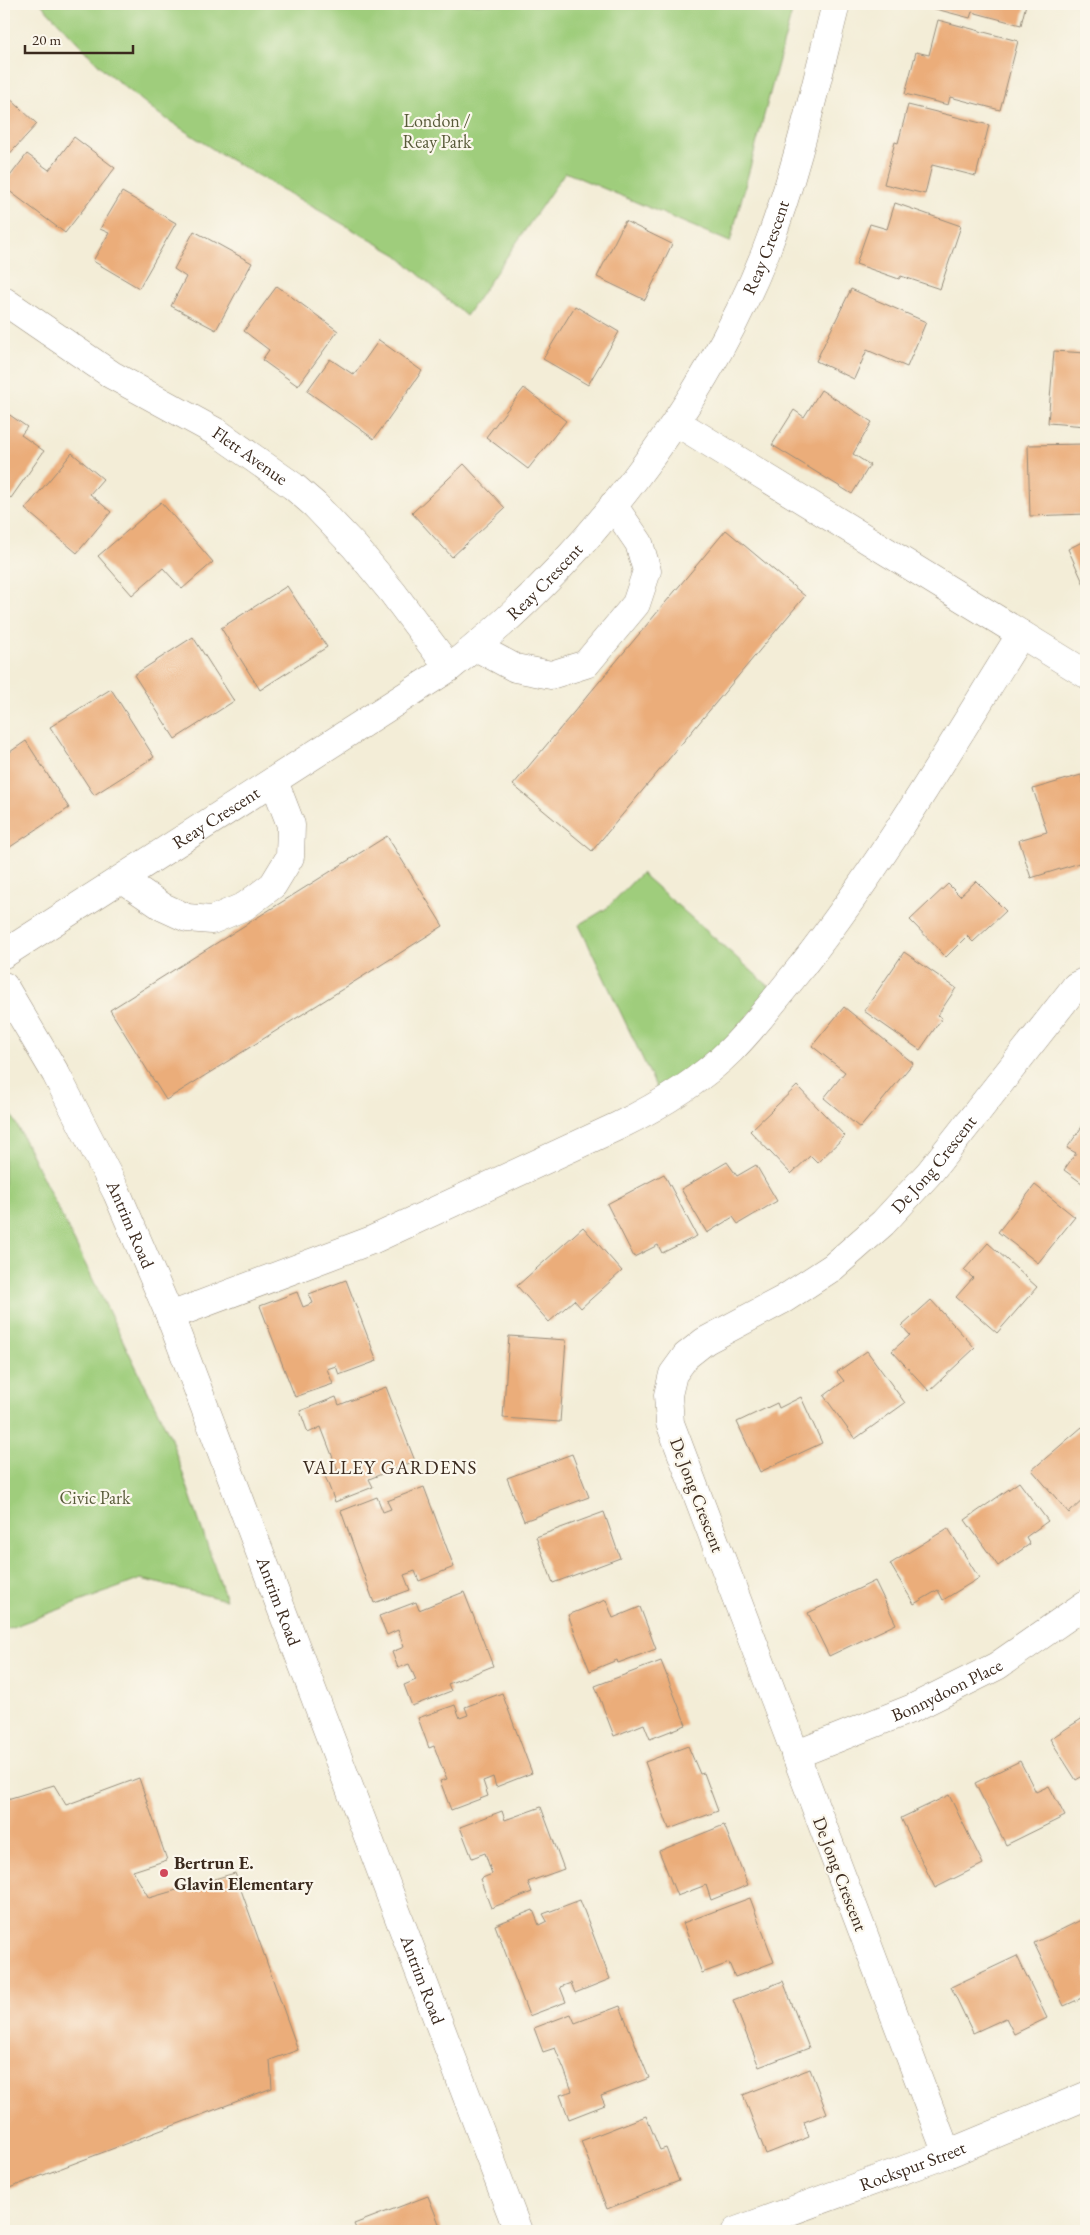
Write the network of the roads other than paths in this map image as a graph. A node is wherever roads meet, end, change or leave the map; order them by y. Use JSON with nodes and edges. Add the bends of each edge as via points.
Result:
{"nodes":[{"id":1,"x":836,"y":4,"type":"edge"},
{"id":2,"x":4,"y":301,"type":"edge"},
{"id":3,"x":676,"y":422,"type":"junction"},
{"id":4,"x":612,"y":504,"type":"junction"},
{"id":5,"x":1020,"y":634,"type":"junction"},
{"id":6,"x":476,"y":647,"type":"junction"},
{"id":7,"x":449,"y":668,"type":"junction"},
{"id":8,"x":1086,"y":674,"type":"edge"},
{"id":9,"x":274,"y":781,"type":"junction"},
{"id":10,"x":122,"y":879,"type":"junction"},
{"id":11,"x":4,"y":954,"type":"edge"},
{"id":12,"x":1086,"y":981,"type":"edge"},
{"id":13,"x":4,"y":986,"type":"edge"},
{"id":14,"x":170,"y":1316,"type":"junction"},
{"id":15,"x":1086,"y":1604,"type":"edge"},
{"id":16,"x":795,"y":1755,"type":"junction"},
{"id":17,"x":1086,"y":2096,"type":"edge"},
{"id":18,"x":946,"y":2154,"type":"junction"},
{"id":19,"x":518,"y":2231,"type":"edge"},
{"id":20,"x":736,"y":2231,"type":"edge"}],
"edges":[{"from":1,"to":3,"type":"street","name":"Reay Crescent","via":[[791,178],[765,251],[730,328]]},
{"from":2,"to":7,"type":"street","name":"Flett Avenue","via":[[112,375],[218,433],[293,486],[355,547]]},
{"from":3,"to":4,"type":"street","name":"Reay Crescent"},
{"from":3,"to":5,"type":"street"},
{"from":4,"to":6,"type":"street","name":"Reay Crescent","via":[[571,553]]},
{"from":4,"to":6,"type":"street","via":[[639,543],[647,571],[636,604],[586,664],[551,675],[515,668]]},
{"from":5,"to":8,"type":"street"},
{"from":5,"to":14,"type":"street","via":[[924,790],[838,918],[750,1029],[693,1082],[626,1122],[372,1240]]},
{"from":6,"to":7,"type":"street","name":"Reay Crescent"},
{"from":7,"to":9,"type":"street","name":"Reay Crescent"},
{"from":9,"to":10,"type":"street","name":"Reay Crescent"},
{"from":9,"to":10,"type":"street","via":[[291,826],[290,857],[274,885],[246,906],[212,920],[187,918]]},
{"from":10,"to":11,"type":"street","name":"Reay Crescent"},
{"from":12,"to":16,"type":"street","name":"De Jong Crescent","via":[[1076,986],[930,1172],[883,1223],[833,1267],[784,1300],[705,1341],[686,1356],[673,1374],[668,1395],[670,1423]]},
{"from":13,"to":14,"type":"street","name":"Antrim Road","via":[[56,1074],[117,1193]]},
{"from":14,"to":19,"type":"street","name":"Antrim Road"},
{"from":15,"to":16,"type":"street","name":"Bonnydoon Place","via":[[997,1666],[913,1708]]},
{"from":16,"to":18,"type":"street","name":"De Jong Crescent"},
{"from":17,"to":18,"type":"street","name":"Rockspur Street"},
{"from":18,"to":20,"type":"street","name":"Rockspur Street"}]}
